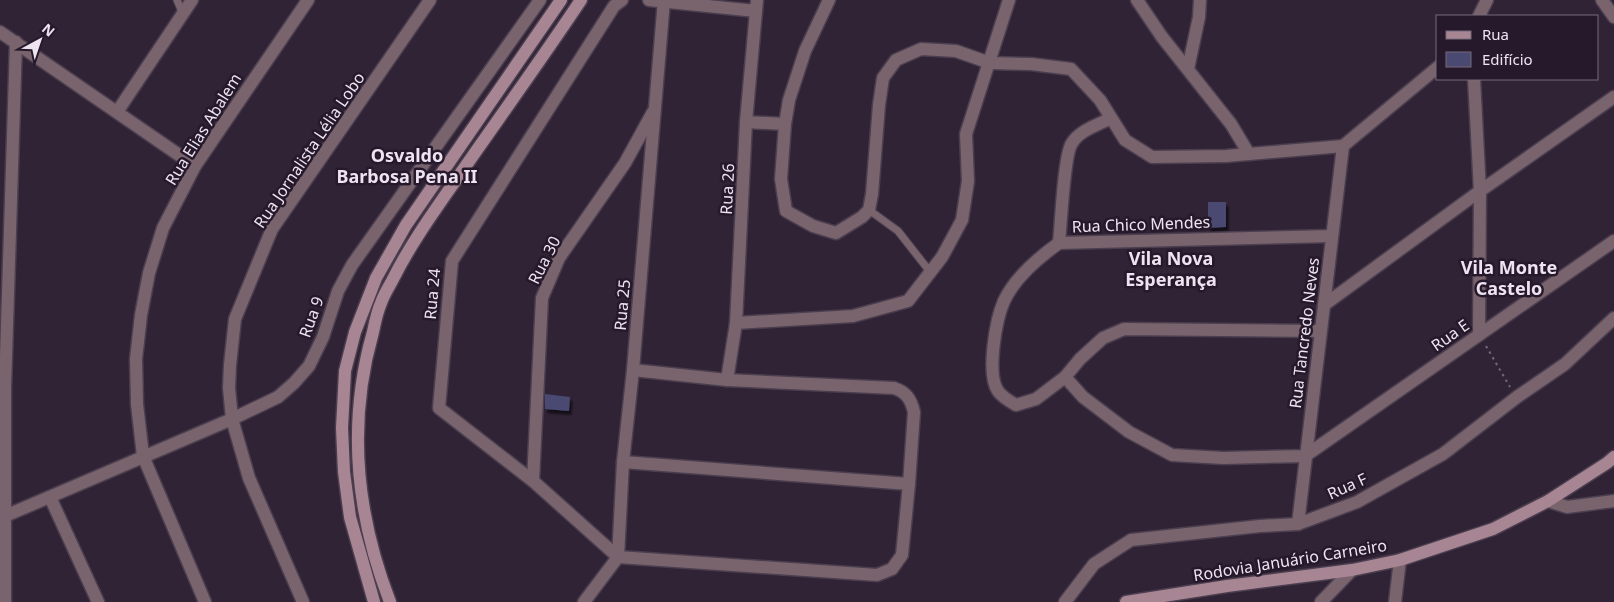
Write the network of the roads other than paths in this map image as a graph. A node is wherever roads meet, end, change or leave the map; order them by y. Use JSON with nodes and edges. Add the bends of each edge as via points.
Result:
{"nodes":[{"id":1,"x":177,"y":0,"type":"edge"},
{"id":2,"x":192,"y":0,"type":"edge"},
{"id":3,"x":308,"y":0,"type":"edge"},
{"id":4,"x":430,"y":0,"type":"edge"},
{"id":5,"x":540,"y":0,"type":"edge"},
{"id":6,"x":561,"y":0,"type":"edge"},
{"id":7,"x":581,"y":0,"type":"edge"},
{"id":8,"x":622,"y":0,"type":"edge"},
{"id":9,"x":649,"y":0,"type":"edge"},
{"id":10,"x":829,"y":0,"type":"edge"},
{"id":11,"x":1009,"y":0,"type":"edge"},
{"id":12,"x":1137,"y":0,"type":"edge"},
{"id":13,"x":1200,"y":0,"type":"edge"},
{"id":14,"x":1602,"y":0,"type":"edge"},
{"id":15,"x":664,"y":1,"type":"edge"},
{"id":16,"x":757,"y":6,"type":"edge"},
{"id":17,"x":183,"y":14,"type":"junction"},
{"id":18,"x":1614,"y":17,"type":"edge"},
{"id":19,"x":0,"y":32,"type":"edge"},
{"id":20,"x":16,"y":42,"type":"junction"},
{"id":21,"x":990,"y":63,"type":"junction"},
{"id":22,"x":1188,"y":69,"type":"junction"},
{"id":23,"x":1436,"y":69,"type":"edge"},
{"id":24,"x":1474,"y":80,"type":"edge"},
{"id":25,"x":1614,"y":97,"type":"edge"},
{"id":26,"x":656,"y":107,"type":"junction"},
{"id":27,"x":117,"y":112,"type":"junction"},
{"id":28,"x":1111,"y":118,"type":"junction"},
{"id":29,"x":746,"y":122,"type":"junction"},
{"id":30,"x":785,"y":124,"type":"junction"},
{"id":31,"x":1343,"y":146,"type":"junction"},
{"id":32,"x":1249,"y":154,"type":"junction"},
{"id":33,"x":195,"y":166,"type":"junction"},
{"id":34,"x":1480,"y":191,"type":"junction"},
{"id":35,"x":869,"y":210,"type":"junction"},
{"id":36,"x":1332,"y":236,"type":"junction"},
{"id":37,"x":1614,"y":241,"type":"edge"},
{"id":38,"x":1059,"y":243,"type":"junction"},
{"id":39,"x":931,"y":272,"type":"junction"},
{"id":40,"x":4,"y":290,"type":"edge"},
{"id":41,"x":1324,"y":305,"type":"junction"},
{"id":42,"x":1614,"y":318,"type":"edge"},
{"id":43,"x":736,"y":323,"type":"junction"},
{"id":44,"x":1320,"y":331,"type":"junction"},
{"id":45,"x":1479,"y":335,"type":"junction"},
{"id":46,"x":633,"y":370,"type":"junction"},
{"id":47,"x":1065,"y":377,"type":"junction"},
{"id":48,"x":727,"y":380,"type":"junction"},
{"id":49,"x":2,"y":388,"type":"edge"},
{"id":50,"x":232,"y":419,"type":"junction"},
{"id":51,"x":143,"y":456,"type":"junction"},
{"id":52,"x":1305,"y":456,"type":"junction"},
{"id":53,"x":1614,"y":457,"type":"edge"},
{"id":54,"x":623,"y":462,"type":"junction"},
{"id":55,"x":533,"y":481,"type":"junction"},
{"id":56,"x":909,"y":484,"type":"junction"},
{"id":57,"x":50,"y":498,"type":"junction"},
{"id":58,"x":1548,"y":501,"type":"junction"},
{"id":59,"x":1614,"y":501,"type":"edge"},
{"id":60,"x":5,"y":516,"type":"junction"},
{"id":61,"x":1298,"y":524,"type":"junction"},
{"id":62,"x":618,"y":557,"type":"junction"},
{"id":63,"x":1400,"y":560,"type":"junction"},
{"id":64,"x":1352,"y":570,"type":"junction"},
{"id":65,"x":5,"y":602,"type":"edge"},
{"id":66,"x":98,"y":602,"type":"edge"},
{"id":67,"x":205,"y":602,"type":"edge"},
{"id":68,"x":303,"y":602,"type":"edge"},
{"id":69,"x":374,"y":602,"type":"edge"},
{"id":70,"x":390,"y":602,"type":"edge"},
{"id":71,"x":584,"y":602,"type":"edge"},
{"id":72,"x":1065,"y":602,"type":"edge"},
{"id":73,"x":1126,"y":602,"type":"edge"},
{"id":74,"x":1321,"y":602,"type":"edge"},
{"id":75,"x":1395,"y":602,"type":"edge"}],
"edges":[{"from":1,"to":17,"type":"lane"},
{"from":2,"to":17,"type":"street"},
{"from":3,"to":33,"type":"street","name":"Rua Elias Abalem"},
{"from":4,"to":50,"type":"street","name":"Rua Jornalista Lélia Lobo","via":[[272,229],[236,318],[229,388]]},
{"from":5,"to":50,"type":"street","name":"Rua 9","via":[[352,265],[338,291],[323,337],[309,366],[278,396]]},
{"from":6,"to":69,"type":"main road","via":[[406,225],[376,278],[355,332],[345,371],[344,472],[350,516]]},
{"from":7,"to":70,"type":"main road","via":[[438,206],[403,260],[381,302],[365,359],[358,418],[358,461],[372,549]]},
{"from":8,"to":55,"type":"street","name":"Rua 24","via":[[614,6],[452,261],[439,408]]},
{"from":9,"to":15,"type":"street"},
{"from":10,"to":30,"type":"street","via":[[805,51]]},
{"from":11,"to":21,"type":"street"},
{"from":12,"to":22,"type":"street"},
{"from":13,"to":22,"type":"street","via":[[1200,18]]},
{"from":14,"to":18,"type":"street"},
{"from":15,"to":16,"type":"street"},
{"from":15,"to":26,"type":"street","name":"Rua 25"},
{"from":16,"to":29,"type":"street","name":"Rua 26"},
{"from":17,"to":27,"type":"street"},
{"from":19,"to":20,"type":"street"},
{"from":20,"to":27,"type":"street"},
{"from":20,"to":40,"type":"street"},
{"from":21,"to":28,"type":"street","via":[[1071,69],[1100,100]]},
{"from":21,"to":35,"type":"street","via":[[956,51],[921,49],[896,60],[883,78]]},
{"from":21,"to":39,"type":"street","via":[[966,134],[968,181],[962,220]]},
{"from":22,"to":32,"type":"street","via":[[1231,124]]},
{"from":23,"to":31,"type":"street"},
{"from":24,"to":34,"type":"street"},
{"from":25,"to":34,"type":"street"},
{"from":26,"to":46,"type":"street","name":"Rua 25"},
{"from":26,"to":55,"type":"street","name":"Rua 30","via":[[625,163],[559,258],[542,298]]},
{"from":27,"to":33,"type":"street"},
{"from":28,"to":32,"type":"street","via":[[1125,140],[1152,157]]},
{"from":28,"to":38,"type":"street","via":[[1083,132],[1071,143]]},
{"from":29,"to":30,"type":"street"},
{"from":29,"to":43,"type":"street","name":"Rua 26"},
{"from":30,"to":35,"type":"street","via":[[781,179],[786,211],[813,226],[836,233]]},
{"from":31,"to":32,"type":"street"},
{"from":31,"to":36,"type":"street","name":"Rua Tancredo Neves"},
{"from":33,"to":51,"type":"street","name":"Rua Elias Abalem","via":[[163,228],[141,314],[136,359]]},
{"from":34,"to":41,"type":"street"},
{"from":34,"to":45,"type":"street"},
{"from":35,"to":39,"type":"lane","via":[[898,231]]},
{"from":36,"to":38,"type":"street","name":"Rua Chico Mendes"},
{"from":36,"to":41,"type":"street","name":"Rua Tancredo Neves"},
{"from":37,"to":45,"type":"street","name":"Rua E"},
{"from":38,"to":47,"type":"street","name":"Rua Chico Mendes","via":[[1020,277],[1004,301],[993,337],[992,366],[996,389],[1016,405],[1036,399]]},
{"from":39,"to":43,"type":"street","via":[[908,301],[853,316]]},
{"from":40,"to":49,"type":"street"},
{"from":41,"to":44,"type":"street","name":"Rua Tancredo Neves"},
{"from":42,"to":61,"type":"street","name":"Rua F","via":[[1565,364],[1443,454],[1357,502]]},
{"from":43,"to":48,"type":"street","name":"Rua 26"},
{"from":44,"to":47,"type":"street","name":"Rua Chico Mendes","via":[[1124,329],[1103,338]]},
{"from":44,"to":52,"type":"street","name":"Rua Tancredo Neves"},
{"from":45,"to":52,"type":"street","name":"Rua E"},
{"from":46,"to":48,"type":"street"},
{"from":46,"to":54,"type":"street","name":"Rua 25"},
{"from":47,"to":52,"type":"street","via":[[1083,397],[1129,432],[1172,456]]},
{"from":48,"to":56,"type":"street","via":[[894,388],[901,391],[908,396],[914,412]]},
{"from":49,"to":60,"type":"street"},
{"from":50,"to":51,"type":"street","name":"Rua 9"},
{"from":50,"to":68,"type":"street","name":"Rua Jornalista Lélia Lobo","via":[[249,478]]},
{"from":51,"to":57,"type":"street","name":"Rua 9"},
{"from":51,"to":67,"type":"street","name":"Rua Elias Abalem"},
{"from":52,"to":61,"type":"street","name":"Rua Tancredo Neves"},
{"from":53,"to":58,"type":"main road","name":"Rodovia Januário Carneiro"},
{"from":54,"to":56,"type":"street"},
{"from":54,"to":62,"type":"street","name":"Rua 25"},
{"from":55,"to":62,"type":"street","name":"Rua 24"},
{"from":56,"to":62,"type":"street","via":[[902,555],[892,569],[877,575]]},
{"from":57,"to":60,"type":"street","name":"Rua 9"},
{"from":57,"to":66,"type":"street"},
{"from":58,"to":59,"type":"street","via":[[1567,507]]},
{"from":58,"to":63,"type":"main road","name":"Rodovia Januário Carneiro","via":[[1493,529]]},
{"from":60,"to":65,"type":"street"},
{"from":61,"to":72,"type":"street","name":"Rua F","via":[[1131,540],[1094,564]]},
{"from":62,"to":71,"type":"street"},
{"from":63,"to":64,"type":"main road","name":"Rodovia Januário Carneiro"},
{"from":63,"to":75,"type":"street"},
{"from":64,"to":73,"type":"main road","name":"Rodovia Januário Carneiro"},
{"from":64,"to":74,"type":"street"}]}
